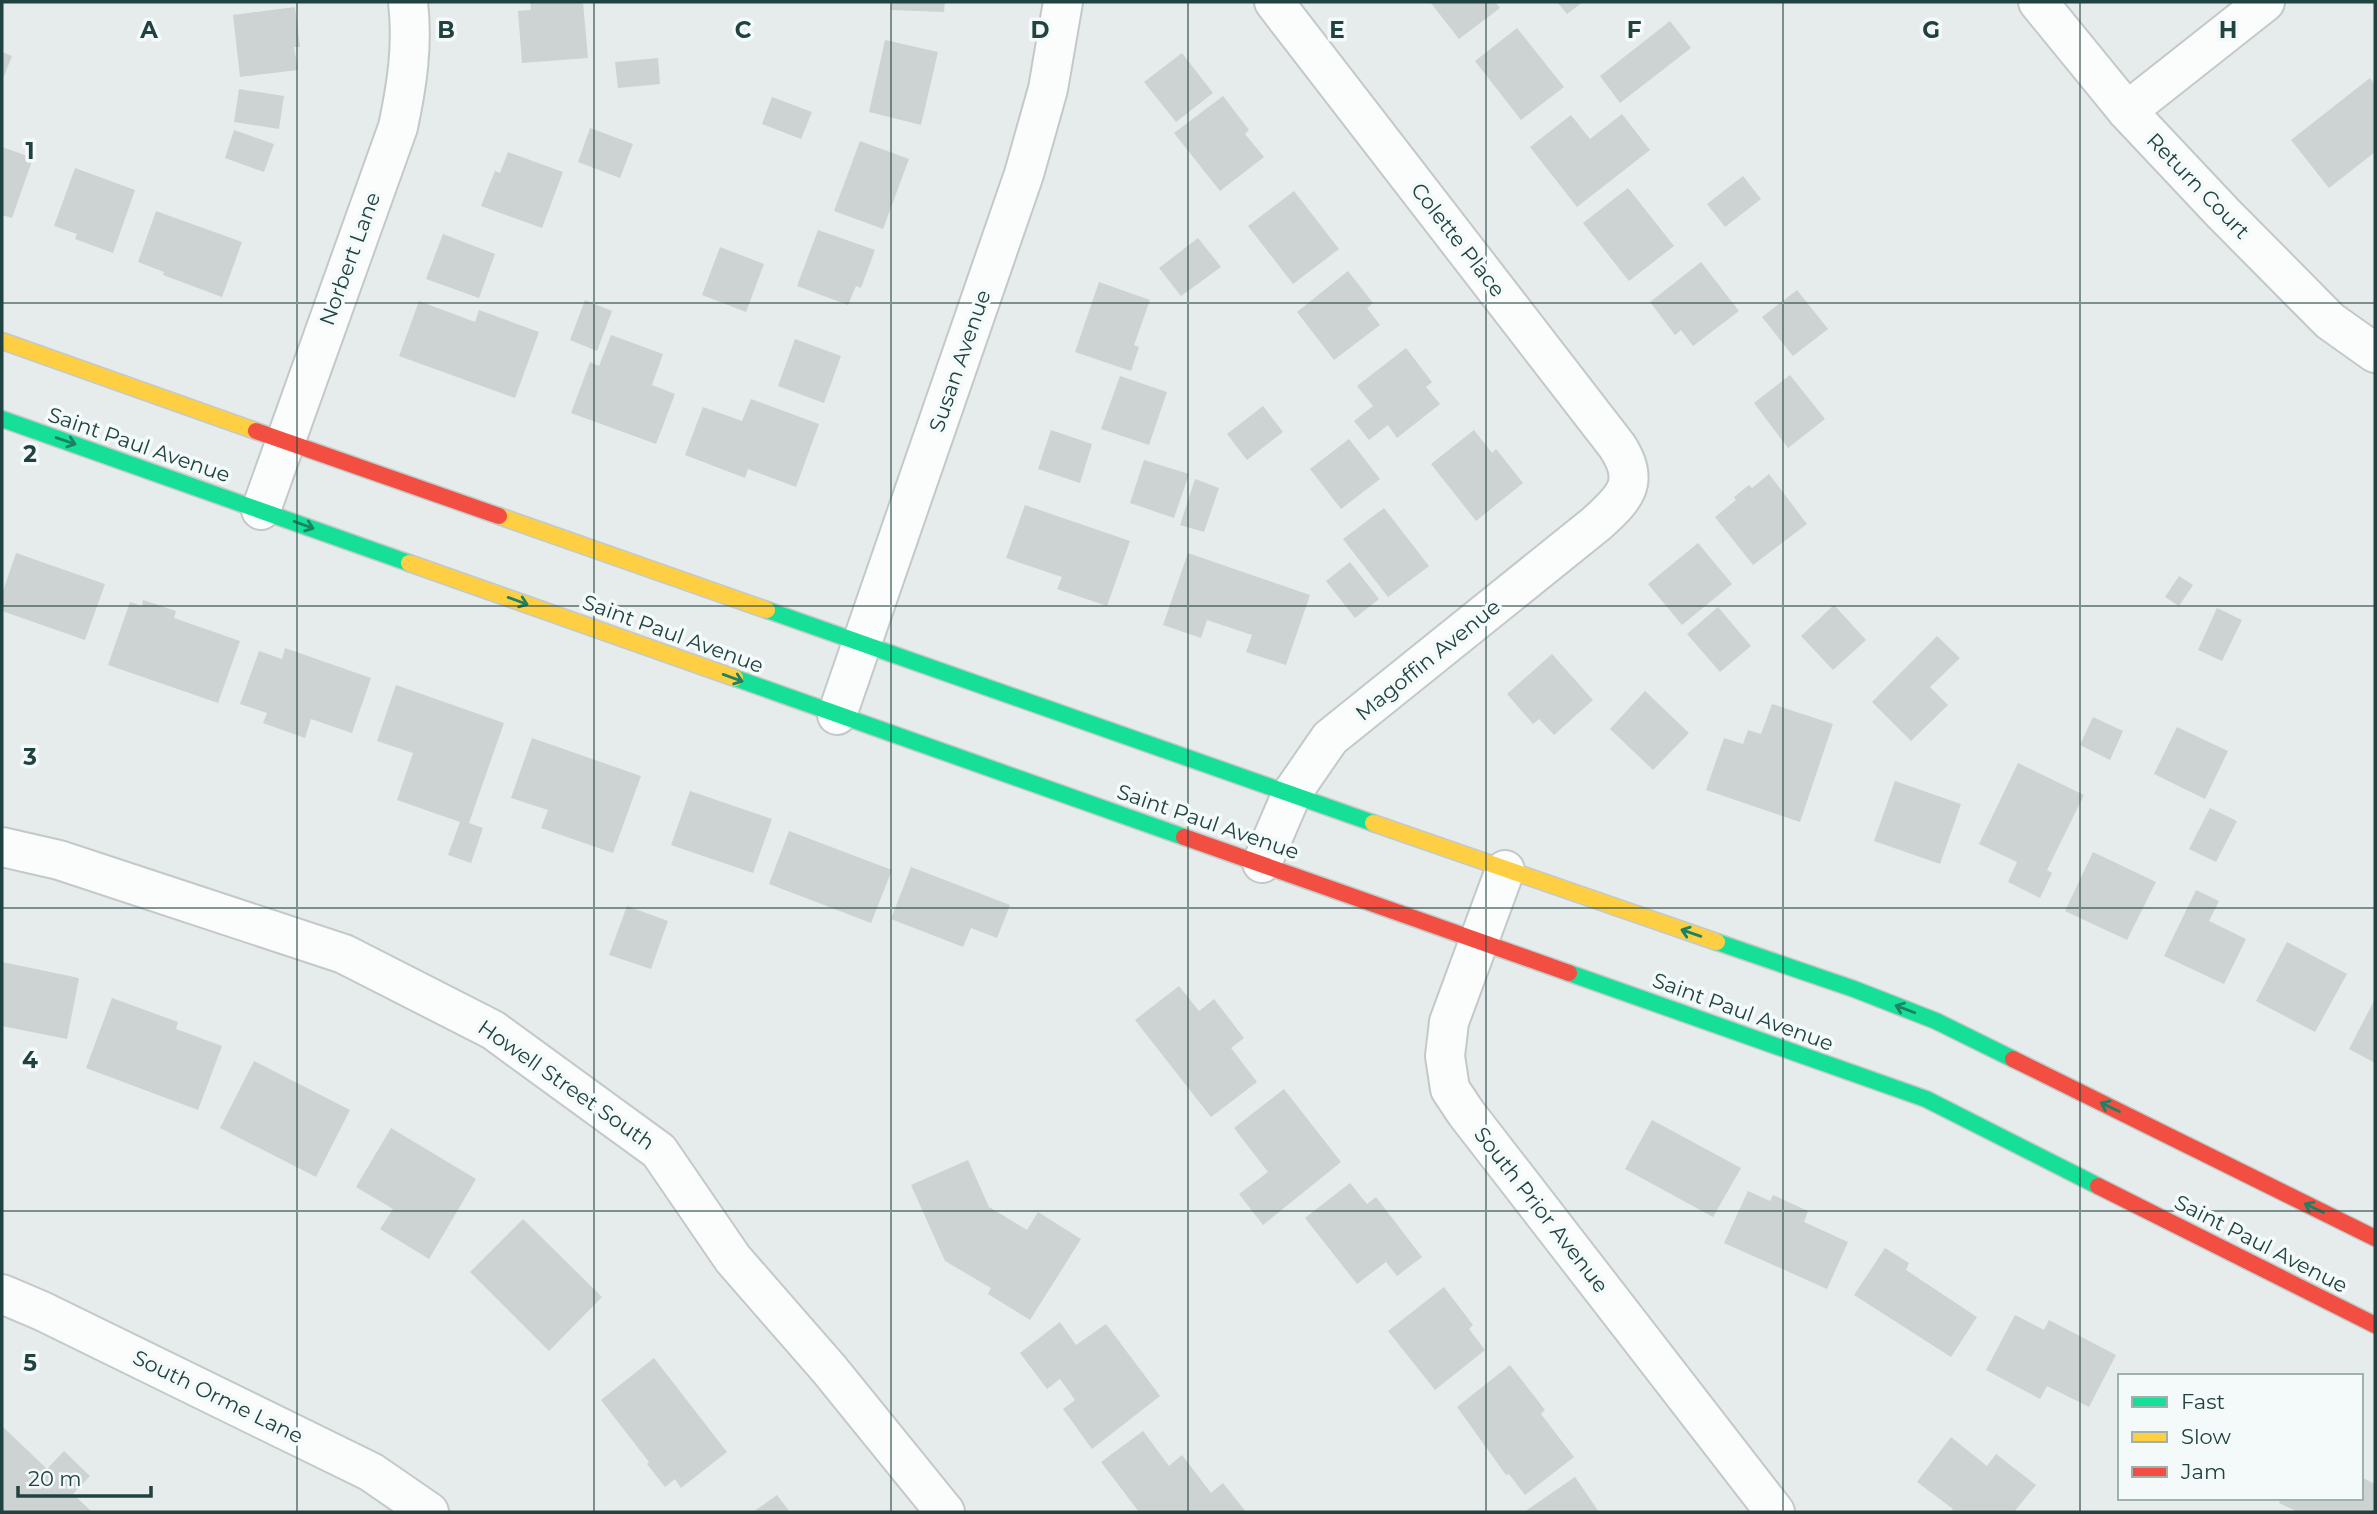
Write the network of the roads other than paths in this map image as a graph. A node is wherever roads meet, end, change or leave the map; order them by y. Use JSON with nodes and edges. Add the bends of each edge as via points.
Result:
{"nodes":[{"id":1,"x":408,"y":2,"type":"edge"},
{"id":2,"x":1063,"y":2,"type":"edge"},
{"id":3,"x":1274,"y":2,"type":"edge"},
{"id":4,"x":2038,"y":2,"type":"edge"},
{"id":5,"x":2265,"y":2,"type":"edge"},
{"id":6,"x":2127,"y":111,"type":"junction"},
{"id":7,"x":2,"y":341,"type":"edge"},
{"id":8,"x":2375,"y":353,"type":"edge"},
{"id":9,"x":2,"y":419,"type":"edge"},
{"id":10,"x":284,"y":441,"type":"junction"},
{"id":11,"x":1629,"y":484,"type":"joint"},
{"id":12,"x":261,"y":510,"type":"junction"},
{"id":13,"x":862,"y":642,"type":"junction"},
{"id":14,"x":837,"y":715,"type":"junction"},
{"id":15,"x":1292,"y":793,"type":"junction"},
{"id":16,"x":2,"y":847,"type":"edge"},
{"id":17,"x":1262,"y":863,"type":"junction"},
{"id":18,"x":1506,"y":870,"type":"junction"},
{"id":19,"x":1478,"y":940,"type":"junction"},
{"id":20,"x":2375,"y":1238,"type":"edge"},
{"id":21,"x":2,"y":1294,"type":"edge"},
{"id":22,"x":2375,"y":1325,"type":"edge"},
{"id":23,"x":429,"y":1512,"type":"edge"},
{"id":24,"x":945,"y":1512,"type":"edge"},
{"id":25,"x":1775,"y":1512,"type":"edge"}],
"edges":[{"from":1,"to":10,"type":"street","name":"Norbert Lane","via":[[408,78],[398,127]]},
{"from":2,"to":13,"type":"street","name":"Susan Avenue","via":[[1048,89],[1024,174]]},
{"from":3,"to":11,"type":"street","name":"Colette Place","via":[[1617,446],[1629,464]]},
{"from":4,"to":6,"type":"street","name":"Return Court"},
{"from":5,"to":6,"type":"street"},
{"from":6,"to":8,"type":"street","name":"Return Court","via":[[2330,321]]},
{"from":7,"to":10,"type":"main road"},
{"from":9,"to":12,"type":"main road","name":"Saint Paul Avenue","one_way":true},
{"from":10,"to":12,"type":"street","name":"Norbert Lane"},
{"from":10,"to":13,"type":"main road"},
{"from":11,"to":15,"type":"street","name":"Magoffin Avenue","via":[[1616,507],[1596,524],[1330,738]]},
{"from":12,"to":14,"type":"main road","name":"Saint Paul Avenue","one_way":true},
{"from":13,"to":14,"type":"street","name":"Susan Avenue"},
{"from":13,"to":15,"type":"main road"},
{"from":14,"to":17,"type":"main road","name":"Saint Paul Avenue"},
{"from":15,"to":17,"type":"street","name":"Magoffin Avenue"},
{"from":15,"to":18,"type":"main road"},
{"from":16,"to":24,"type":"street","name":"Howell Street South","via":[[59,860],[344,954],[493,1030],[659,1151],[733,1259],[830,1369]]},
{"from":17,"to":19,"type":"main road","name":"Saint Paul Avenue"},
{"from":18,"to":19,"type":"street","name":"South Prior Avenue"},
{"from":20,"to":18,"type":"main road","one_way":true,"via":[[1936,1021]]},
{"from":19,"to":22,"type":"main road","name":"Saint Paul Avenue","via":[[1926,1099]]},
{"from":19,"to":25,"type":"street","name":"South Prior Avenue","via":[[1449,1022],[1445,1056],[1450,1089]]},
{"from":21,"to":23,"type":"street","name":"South Orme Lane","via":[[371,1472]]}]}
